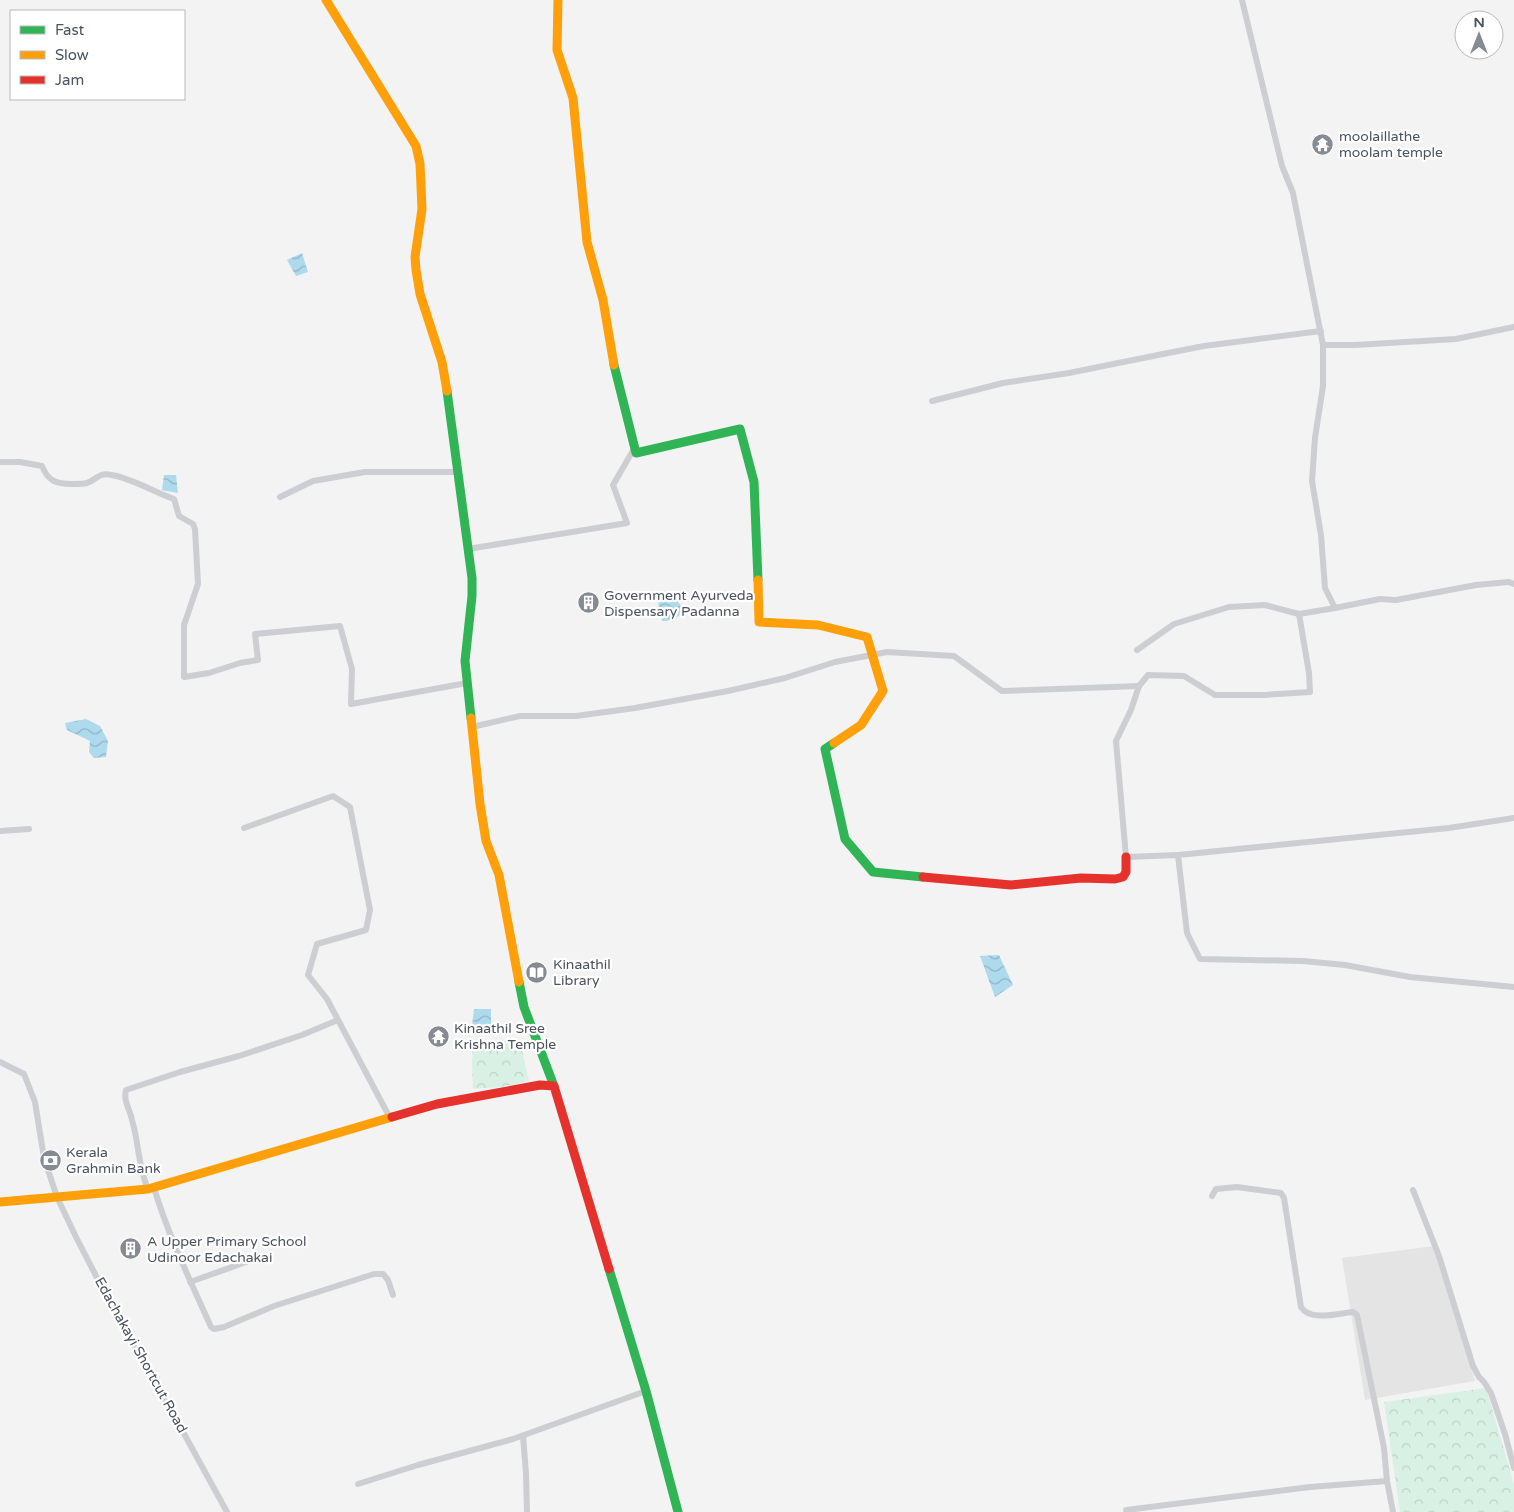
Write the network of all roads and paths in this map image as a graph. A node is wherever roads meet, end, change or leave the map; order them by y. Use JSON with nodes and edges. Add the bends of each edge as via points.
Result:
{"nodes":[{"id":1,"x":326,"y":0,"type":"edge"},
{"id":2,"x":558,"y":0,"type":"edge"},
{"id":3,"x":1242,"y":0,"type":"edge"},
{"id":4,"x":1514,"y":327,"type":"edge"},
{"id":5,"x":1321,"y":331,"type":"junction"},
{"id":6,"x":1323,"y":345,"type":"junction"},
{"id":7,"x":932,"y":401,"type":"dead end"},
{"id":8,"x":635,"y":448,"type":"junction"},
{"id":9,"x":0,"y":462,"type":"edge"},
{"id":10,"x":458,"y":472,"type":"junction"},
{"id":11,"x":280,"y":497,"type":"dead end"},
{"id":12,"x":468,"y":549,"type":"junction"},
{"id":13,"x":1514,"y":584,"type":"edge"},
{"id":14,"x":1335,"y":608,"type":"junction"},
{"id":15,"x":1299,"y":614,"type":"junction"},
{"id":16,"x":1137,"y":650,"type":"dead end"},
{"id":17,"x":872,"y":655,"type":"junction"},
{"id":18,"x":467,"y":683,"type":"junction"},
{"id":19,"x":1139,"y":686,"type":"junction"},
{"id":20,"x":472,"y":727,"type":"junction"},
{"id":21,"x":1514,"y":818,"type":"edge"},
{"id":22,"x":244,"y":828,"type":"dead end"},
{"id":23,"x":29,"y":829,"type":"dead end"},
{"id":24,"x":0,"y":831,"type":"edge"},
{"id":25,"x":1178,"y":855,"type":"junction"},
{"id":26,"x":1126,"y":857,"type":"junction"},
{"id":27,"x":1514,"y":987,"type":"edge"},
{"id":28,"x":338,"y":1020,"type":"junction"},
{"id":29,"x":0,"y":1062,"type":"edge"},
{"id":30,"x":554,"y":1086,"type":"junction"},
{"id":31,"x":390,"y":1118,"type":"junction"},
{"id":32,"x":151,"y":1189,"type":"junction"},
{"id":33,"x":1413,"y":1190,"type":"dead end"},
{"id":34,"x":1212,"y":1196,"type":"dead end"},
{"id":35,"x":57,"y":1197,"type":"junction"},
{"id":36,"x":0,"y":1202,"type":"edge"},
{"id":37,"x":260,"y":1257,"type":"dead end"},
{"id":38,"x":190,"y":1282,"type":"junction"},
{"id":39,"x":393,"y":1295,"type":"dead end"},
{"id":40,"x":646,"y":1391,"type":"junction"},
{"id":41,"x":522,"y":1436,"type":"junction"},
{"id":42,"x":1514,"y":1468,"type":"edge"},
{"id":43,"x":1387,"y":1481,"type":"junction"},
{"id":44,"x":358,"y":1484,"type":"dead end"},
{"id":45,"x":1126,"y":1510,"type":"dead end"},
{"id":46,"x":227,"y":1512,"type":"edge"},
{"id":47,"x":527,"y":1512,"type":"edge"},
{"id":48,"x":678,"y":1512,"type":"edge"},
{"id":49,"x":1393,"y":1512,"type":"edge"}],
"edges":[{"from":1,"to":10,"type":"street","via":[[416,146],[422,209],[416,270],[420,294],[442,362]]},
{"from":2,"to":8,"type":"street","via":[[557,50],[573,98],[587,242],[603,300],[616,378]]},
{"from":3,"to":5,"type":"street","via":[[1282,166],[1293,193]]},
{"from":4,"to":6,"type":"street","via":[[1456,339]]},
{"from":5,"to":6,"type":"street"},
{"from":5,"to":7,"type":"street","via":[[1204,346],[1003,383]]},
{"from":6,"to":14,"type":"street","via":[[1323,386],[1312,480],[1325,588]]},
{"from":8,"to":12,"type":"street","via":[[613,485],[627,523]]},
{"from":8,"to":17,"type":"street","via":[[636,453],[740,428],[754,482],[759,622],[818,625],[867,637]]},
{"from":9,"to":18,"type":"street","via":[[42,466],[51,481],[60,484],[79,484],[100,474],[112,475],[174,499],[178,516],[193,524],[195,529],[198,584],[184,624],[184,677],[258,660],[255,634],[340,626],[352,669],[351,704]]},
{"from":10,"to":11,"type":"street","via":[[365,472],[313,481]]},
{"from":10,"to":12,"type":"street"},
{"from":12,"to":18,"type":"street","via":[[472,596],[465,661]]},
{"from":13,"to":14,"type":"street","via":[[1459,587]]},
{"from":14,"to":15,"type":"street"},
{"from":15,"to":16,"type":"street","via":[[1265,605],[1229,607],[1174,624]]},
{"from":15,"to":19,"type":"street","via":[[1310,673],[1310,692],[1216,695],[1184,676],[1148,675]]},
{"from":17,"to":19,"type":"street","via":[[887,652],[954,656],[1002,691]]},
{"from":17,"to":20,"type":"street","via":[[728,691],[635,708],[576,716],[520,716]]},
{"from":17,"to":26,"type":"street","via":[[883,691],[861,725],[825,749],[845,839],[873,872],[1011,885],[1081,878],[1115,879],[1123,877],[1126,872]]},
{"from":18,"to":20,"type":"street"},
{"from":19,"to":26,"type":"street","via":[[1116,741]]},
{"from":20,"to":30,"type":"street","via":[[486,841],[499,876],[524,1007]]},
{"from":21,"to":25,"type":"street","via":[[1449,828]]},
{"from":22,"to":28,"type":"street","via":[[333,796],[350,807],[370,910],[366,930],[317,944],[308,975]]},
{"from":23,"to":24,"type":"street"},
{"from":25,"to":26,"type":"street"},
{"from":25,"to":27,"type":"street","via":[[1187,933],[1200,959],[1303,961],[1410,977]]},
{"from":28,"to":31,"type":"street"},
{"from":28,"to":32,"type":"street","via":[[239,1056],[126,1090],[124,1095],[133,1120],[143,1179]]},
{"from":29,"to":35,"type":"street","name":"Edachakayi Shortcut Road","via":[[24,1074]]},
{"from":30,"to":31,"type":"street","via":[[540,1085],[447,1103]]},
{"from":30,"to":40,"type":"street"},
{"from":31,"to":32,"type":"street"},
{"from":32,"to":35,"type":"street"},
{"from":32,"to":38,"type":"street"},
{"from":33,"to":42,"type":"street","via":[[1439,1256],[1473,1366],[1491,1393]]},
{"from":34,"to":43,"type":"street","via":[[1216,1189],[1237,1187],[1281,1193],[1301,1307],[1316,1315],[1353,1312],[1357,1315],[1384,1448]]},
{"from":35,"to":36,"type":"street"},
{"from":35,"to":46,"type":"street","name":"Edachakayi Shortcut Road","via":[[114,1311]]},
{"from":37,"to":38,"type":"street"},
{"from":38,"to":39,"type":"street","via":[[214,1329],[374,1274],[383,1274]]},
{"from":40,"to":41,"type":"street"},
{"from":40,"to":48,"type":"street"},
{"from":41,"to":44,"type":"street"},
{"from":41,"to":47,"type":"street"},
{"from":43,"to":45,"type":"street","via":[[1310,1487]]},
{"from":43,"to":49,"type":"street"}]}
